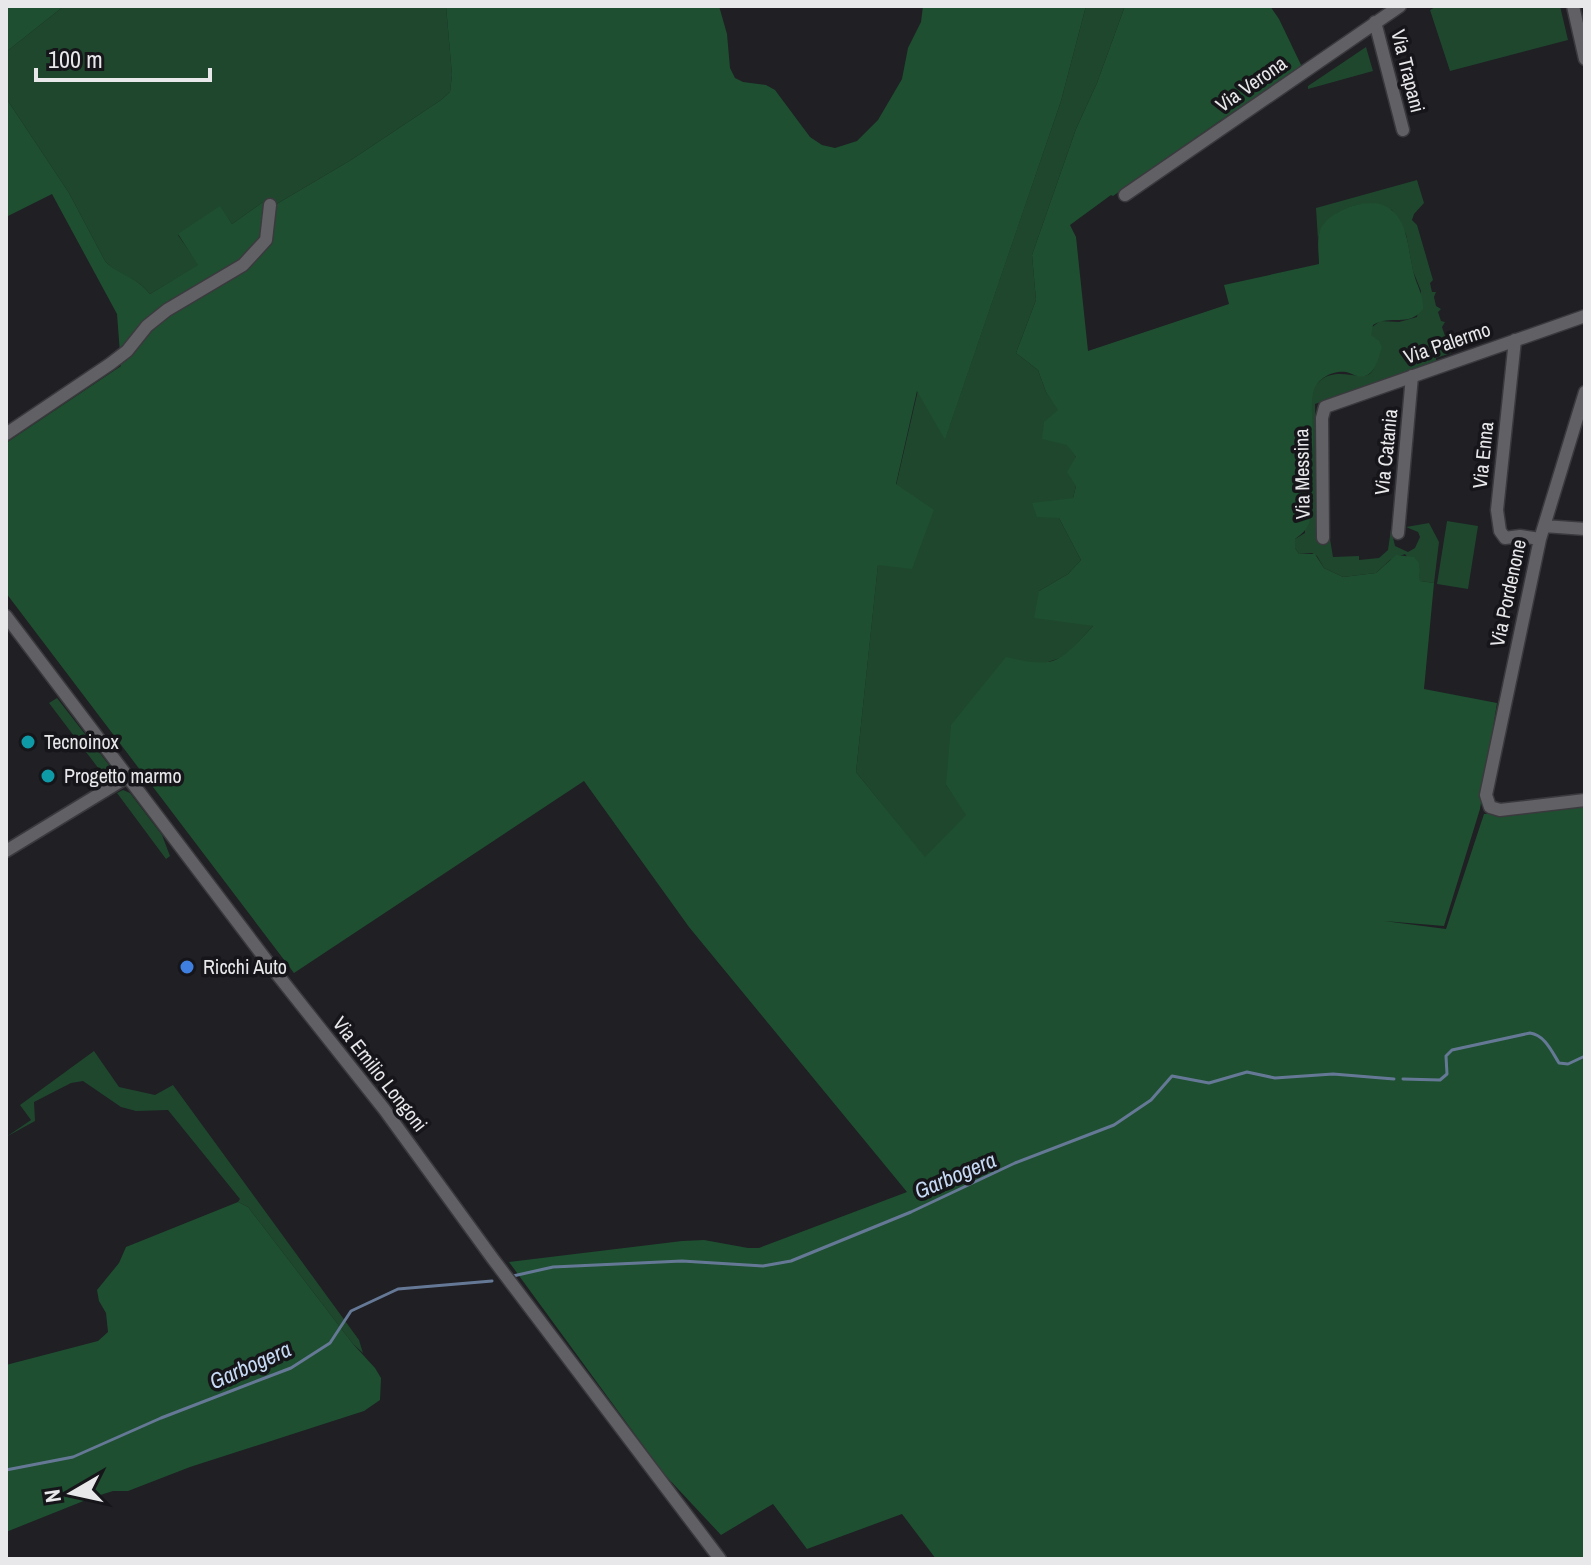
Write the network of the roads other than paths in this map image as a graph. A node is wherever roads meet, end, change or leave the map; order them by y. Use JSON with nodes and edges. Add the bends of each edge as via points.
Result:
{"nodes":[{"id":1,"x":1400,"y":6,"type":"edge"},
{"id":2,"x":1573,"y":6,"type":"edge"},
{"id":3,"x":1375,"y":22,"type":"junction"},
{"id":4,"x":1585,"y":59,"type":"edge"},
{"id":5,"x":1403,"y":130,"type":"dead end"},
{"id":6,"x":1125,"y":195,"type":"dead end"},
{"id":7,"x":270,"y":205,"type":"dead end"},
{"id":8,"x":1585,"y":316,"type":"edge"},
{"id":9,"x":1515,"y":340,"type":"junction"},
{"id":10,"x":1412,"y":376,"type":"junction"},
{"id":11,"x":1585,"y":392,"type":"edge"},
{"id":12,"x":1323,"y":410,"type":"joint"},
{"id":13,"x":6,"y":434,"type":"edge"},
{"id":14,"x":1585,"y":529,"type":"edge"},
{"id":15,"x":1542,"y":532,"type":"junction"},
{"id":16,"x":1398,"y":533,"type":"dead end"},
{"id":17,"x":1323,"y":538,"type":"dead end"},
{"id":18,"x":6,"y":616,"type":"edge"},
{"id":19,"x":129,"y":776,"type":"junction"},
{"id":20,"x":1585,"y":800,"type":"edge"},
{"id":21,"x":6,"y":851,"type":"edge"},
{"id":22,"x":720,"y":1559,"type":"edge"}],
"edges":[{"from":1,"to":3,"type":"street","name":"Via Verona"},
{"from":2,"to":4,"type":"street"},
{"from":3,"to":5,"type":"street","name":"Via Trapani"},
{"from":3,"to":6,"type":"street","name":"Via Verona"},
{"from":7,"to":13,"type":"street","via":[[266,240],[243,265],[167,310],[118,357]]},
{"from":8,"to":9,"type":"street","name":"Via Palermo"},
{"from":9,"to":10,"type":"street","name":"Via Palermo"},
{"from":9,"to":15,"type":"street","name":"Via Enna","via":[[1499,529],[1505,538]]},
{"from":10,"to":12,"type":"street","name":"Via Palermo"},
{"from":10,"to":16,"type":"street","name":"Via Catania"},
{"from":11,"to":15,"type":"street","name":"Via Pordenone"},
{"from":12,"to":17,"type":"street","name":"Via Messina"},
{"from":14,"to":15,"type":"street"},
{"from":15,"to":20,"type":"street","name":"Via Pordenone","via":[[1486,791],[1489,806],[1506,810]]},
{"from":18,"to":19,"type":"street","name":"Via Emilio Longoni"},
{"from":19,"to":21,"type":"street"},
{"from":19,"to":22,"type":"street","name":"Via Emilio Longoni"}]}
